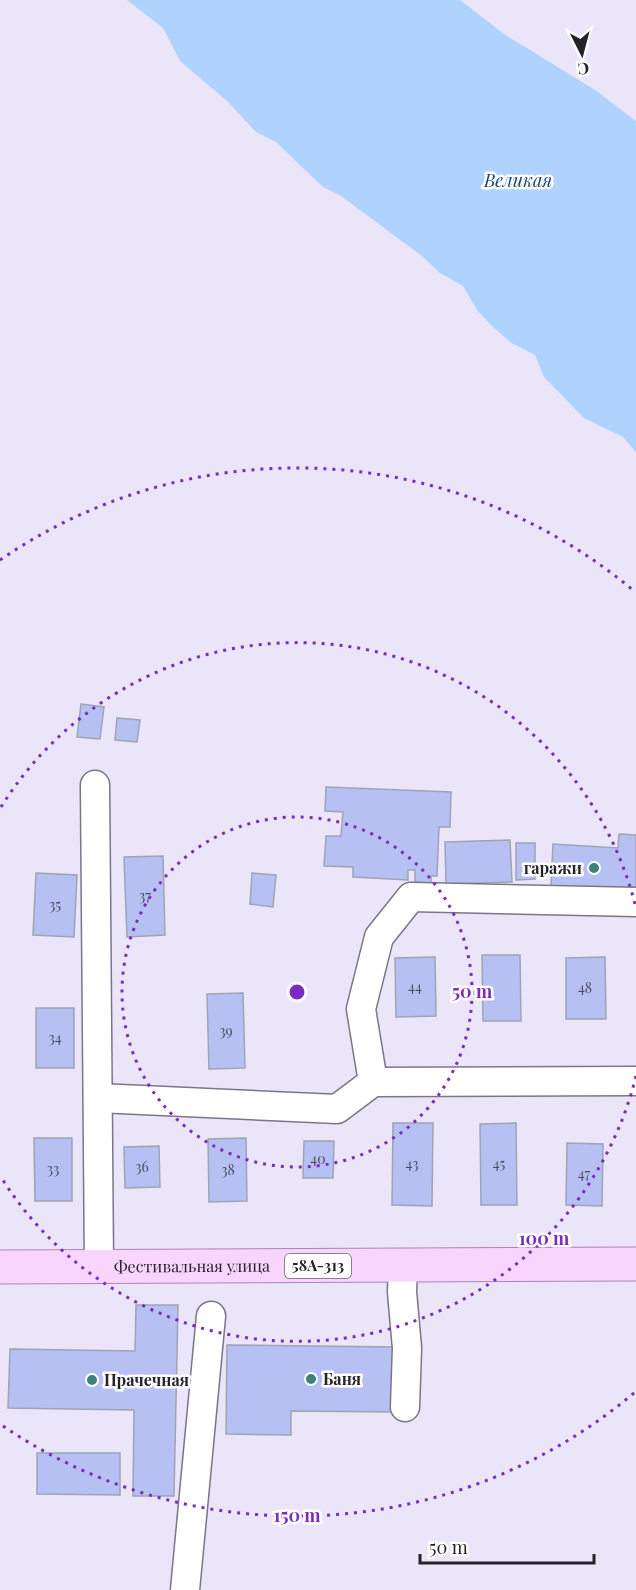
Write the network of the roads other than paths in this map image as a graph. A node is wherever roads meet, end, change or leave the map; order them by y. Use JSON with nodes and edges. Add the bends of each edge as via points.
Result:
{"nodes":[{"id":1,"x":95,"y":785,"type":"dead end"},
{"id":2,"x":636,"y":902,"type":"edge"},
{"id":3,"x":636,"y":1081,"type":"edge"},
{"id":4,"x":372,"y":1082,"type":"junction"},
{"id":5,"x":98,"y":1098,"type":"junction"},
{"id":6,"x":636,"y":1264,"type":"edge"},
{"id":7,"x":403,"y":1265,"type":"junction"},
{"id":8,"x":0,"y":1267,"type":"edge"},
{"id":9,"x":99,"y":1267,"type":"junction"},
{"id":10,"x":211,"y":1316,"type":"dead end"},
{"id":11,"x":405,"y":1407,"type":"dead end"},
{"id":12,"x":185,"y":1590,"type":"edge"}],
"edges":[{"from":1,"to":5,"type":"street"},
{"from":2,"to":4,"type":"street","via":[[411,897],[379,937],[362,1008]]},
{"from":3,"to":4,"type":"street"},
{"from":4,"to":5,"type":"street","via":[[337,1109]]},
{"from":5,"to":9,"type":"street"},
{"from":6,"to":7,"type":"main road","name":"Фестивальная улица","number":"58А-313"},
{"from":7,"to":9,"type":"main road","name":"Фестивальная улица","number":"58А-313"},
{"from":7,"to":11,"type":"street"},
{"from":8,"to":9,"type":"main road","name":"Фестивальная улица","number":"58А-313"},
{"from":10,"to":12,"type":"street"}]}
